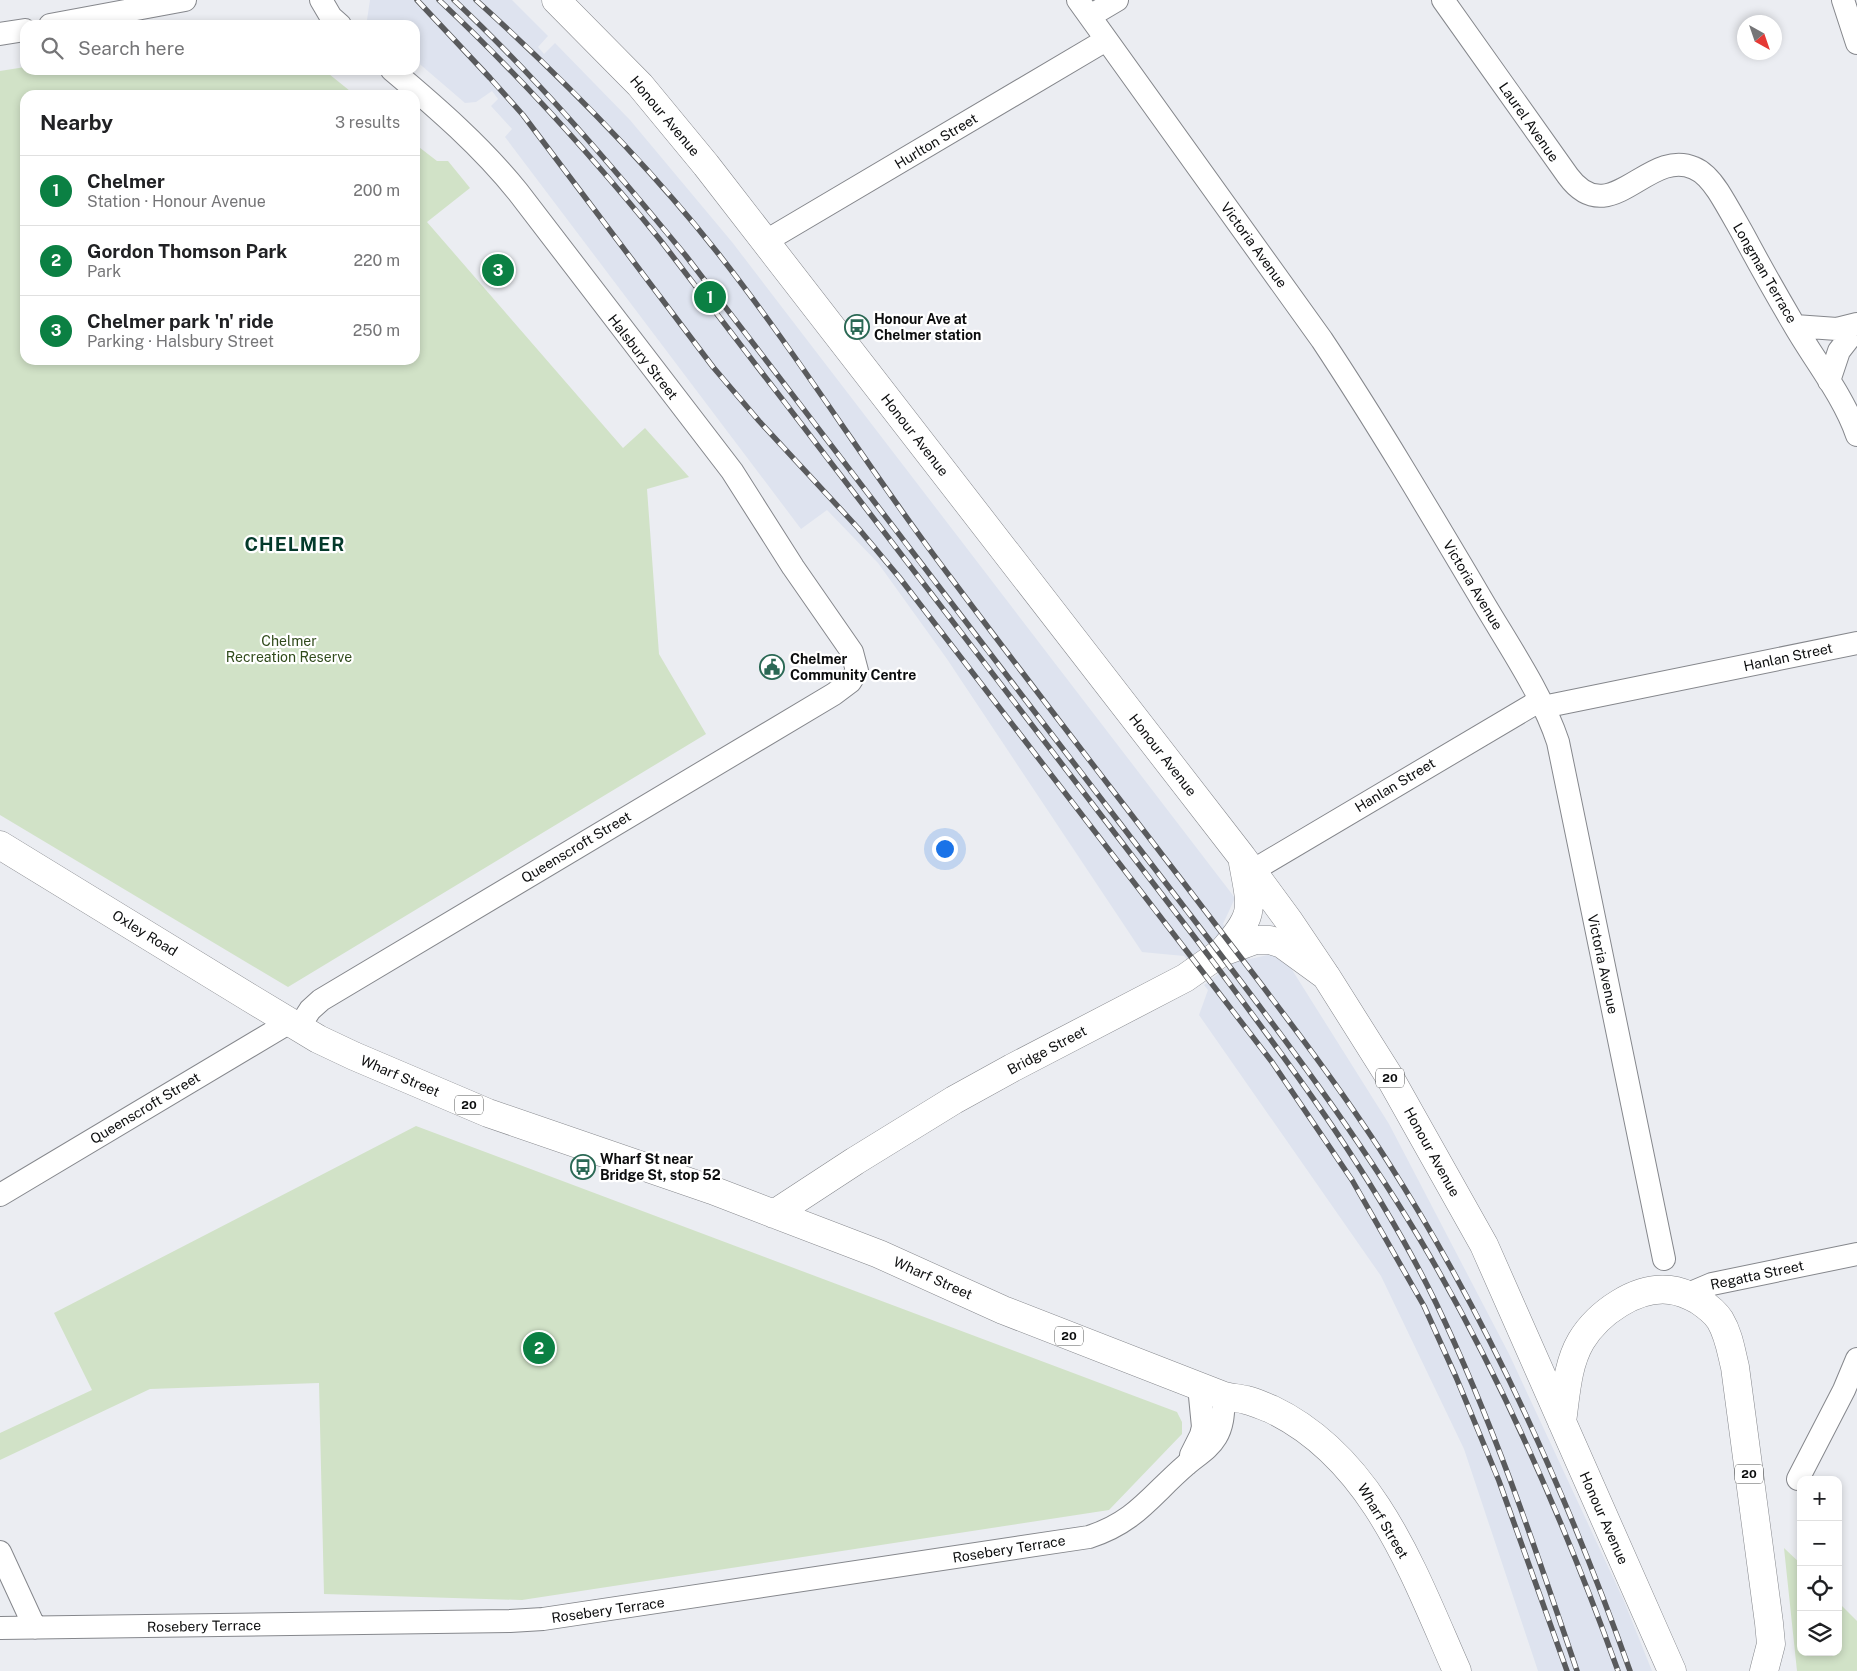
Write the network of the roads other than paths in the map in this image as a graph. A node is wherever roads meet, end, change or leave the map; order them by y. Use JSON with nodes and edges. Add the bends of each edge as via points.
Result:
{"nodes":[{"id":1,"x":185,"y":0,"type":"edge"},
{"id":2,"x":321,"y":0,"type":"edge"},
{"id":3,"x":556,"y":0,"type":"edge"},
{"id":4,"x":1117,"y":0,"type":"edge"},
{"id":5,"x":1443,"y":0,"type":"edge"},
{"id":6,"x":1843,"y":0,"type":"edge"},
{"id":7,"x":1084,"y":8,"type":"edge"},
{"id":8,"x":77,"y":20,"type":"edge"},
{"id":9,"x":335,"y":20,"type":"edge"},
{"id":10,"x":20,"y":31,"type":"edge"},
{"id":11,"x":0,"y":34,"type":"edge"},
{"id":12,"x":1106,"y":40,"type":"junction"},
{"id":13,"x":1857,"y":43,"type":"edge"},
{"id":14,"x":398,"y":75,"type":"edge"},
{"id":15,"x":415,"y":90,"type":"edge"},
{"id":16,"x":420,"y":94,"type":"edge"},
{"id":17,"x":1639,"y":180,"type":"joint"},
{"id":18,"x":766,"y":242,"type":"junction"},
{"id":19,"x":1857,"y":324,"type":"edge"},
{"id":20,"x":1795,"y":326,"type":"junction"},
{"id":21,"x":1857,"y":328,"type":"edge"},
{"id":22,"x":1829,"y":382,"type":"junction"},
{"id":23,"x":1857,"y":435,"type":"edge"},
{"id":24,"x":1857,"y":643,"type":"edge"},
{"id":25,"x":857,"y":671,"type":"joint"},
{"id":26,"x":1541,"y":704,"type":"junction"},
{"id":27,"x":0,"y":845,"type":"edge"},
{"id":28,"x":1247,"y":864,"type":"junction"},
{"id":29,"x":1222,"y":952,"type":"junction"},
{"id":30,"x":1326,"y":976,"type":"junction"},
{"id":31,"x":295,"y":1024,"type":"junction"},
{"id":32,"x":0,"y":1195,"type":"edge"},
{"id":33,"x":774,"y":1214,"type":"junction"},
{"id":34,"x":1857,"y":1254,"type":"edge"},
{"id":35,"x":1664,"y":1259,"type":"dead end"},
{"id":36,"x":1686,"y":1295,"type":"junction"},
{"id":37,"x":1857,"y":1360,"type":"edge"},
{"id":38,"x":1212,"y":1391,"type":"junction"},
{"id":39,"x":1562,"y":1422,"type":"junction"},
{"id":40,"x":1800,"y":1476,"type":"edge"},
{"id":41,"x":0,"y":1552,"type":"edge"},
{"id":42,"x":0,"y":1628,"type":"edge"},
{"id":43,"x":35,"y":1628,"type":"junction"},
{"id":44,"x":1457,"y":1671,"type":"edge"},
{"id":45,"x":1672,"y":1671,"type":"edge"},
{"id":46,"x":1764,"y":1671,"type":"edge"}],
"edges":[{"from":1,"to":8,"type":"street"},
{"from":2,"to":9,"type":"street"},
{"from":3,"to":18,"type":"main road","name":"Honour Avenue","via":[[646,92]]},
{"from":4,"to":7,"type":"street"},
{"from":5,"to":17,"type":"street","name":"Laurel Avenue","via":[[1577,186],[1592,194],[1607,196]]},
{"from":6,"to":13,"type":"street"},
{"from":7,"to":12,"type":"street","name":"Victoria Avenue"},
{"from":10,"to":11,"type":"street"},
{"from":12,"to":18,"type":"street","name":"Hurlton Street"},
{"from":12,"to":26,"type":"street","name":"Victoria Avenue","via":[[1359,395]]},
{"from":14,"to":15,"type":"street","name":"Halsbury Street"},
{"from":16,"to":25,"type":"street","name":"Halsbury Street","via":[[458,127],[518,192],[732,471],[852,652]]},
{"from":17,"to":20,"type":"street","name":"Longman Terrace","via":[[1660,168],[1676,164],[1691,167],[1704,175],[1723,199]]},
{"from":18,"to":28,"type":"main road","name":"Honour Avenue"},
{"from":19,"to":20,"type":"street","via":[[1837,329]]},
{"from":20,"to":22,"type":"street","name":"Longman Terrace"},
{"from":21,"to":22,"type":"street","via":[[1839,351]]},
{"from":22,"to":23,"type":"street","name":"Longman Terrace"},
{"from":24,"to":26,"type":"street","name":"Hanlan Street"},
{"from":25,"to":31,"type":"street","name":"Queenscroft Street","via":[[850,682],[834,694],[321,1000]]},
{"from":26,"to":28,"type":"street","name":"Hanlan Street"},
{"from":26,"to":35,"type":"street","name":"Victoria Avenue","via":[[1558,742]]},
{"from":27,"to":31,"type":"main road","name":"Oxley Road","number":"20"},
{"from":28,"to":29,"type":"main road","via":[[1249,912],[1242,928]]},
{"from":28,"to":30,"type":"main road","name":"Honour Avenue"},
{"from":29,"to":30,"type":"main road","name":"Bridge Street","number":"20","via":[[1248,941],[1270,940],[1287,947]]},
{"from":29,"to":33,"type":"main road","name":"Bridge Street","number":"20","via":[[1185,978],[954,1100]]},
{"from":30,"to":39,"type":"main road","name":"Honour Avenue","number":"20","via":[[1398,1092],[1484,1246]]},
{"from":31,"to":32,"type":"street","name":"Queenscroft Street"},
{"from":31,"to":33,"type":"main road","name":"Wharf Street","number":"20","via":[[354,1056],[488,1113]]},
{"from":33,"to":38,"type":"main road","name":"Wharf Street","number":"20","via":[[879,1254],[1003,1310]]},
{"from":34,"to":36,"type":"street","name":"Regatta Street","via":[[1712,1284]]},
{"from":36,"to":39,"type":"main road","number":"20","via":[[1665,1289],[1642,1293],[1615,1306],[1595,1323],[1572,1362]]},
{"from":36,"to":46,"type":"main road","number":"20","via":[[1716,1315],[1727,1333],[1732,1352],[1769,1623],[1771,1644]]},
{"from":37,"to":40,"type":"street"},
{"from":38,"to":43,"type":"street","name":"Rosebery Terrace","via":[[1222,1421],[1218,1435],[1210,1445],[1131,1517],[1114,1528],[1089,1537],[575,1615],[510,1621]]},
{"from":38,"to":44,"type":"main road","name":"Wharf Street","number":"20","via":[[1253,1402],[1289,1419],[1326,1448],[1356,1478],[1398,1542]]},
{"from":39,"to":45,"type":"main road","name":"Honour Avenue","number":"20"},
{"from":41,"to":43,"type":"street"},
{"from":42,"to":43,"type":"street","name":"Rosebery Terrace"}]}
